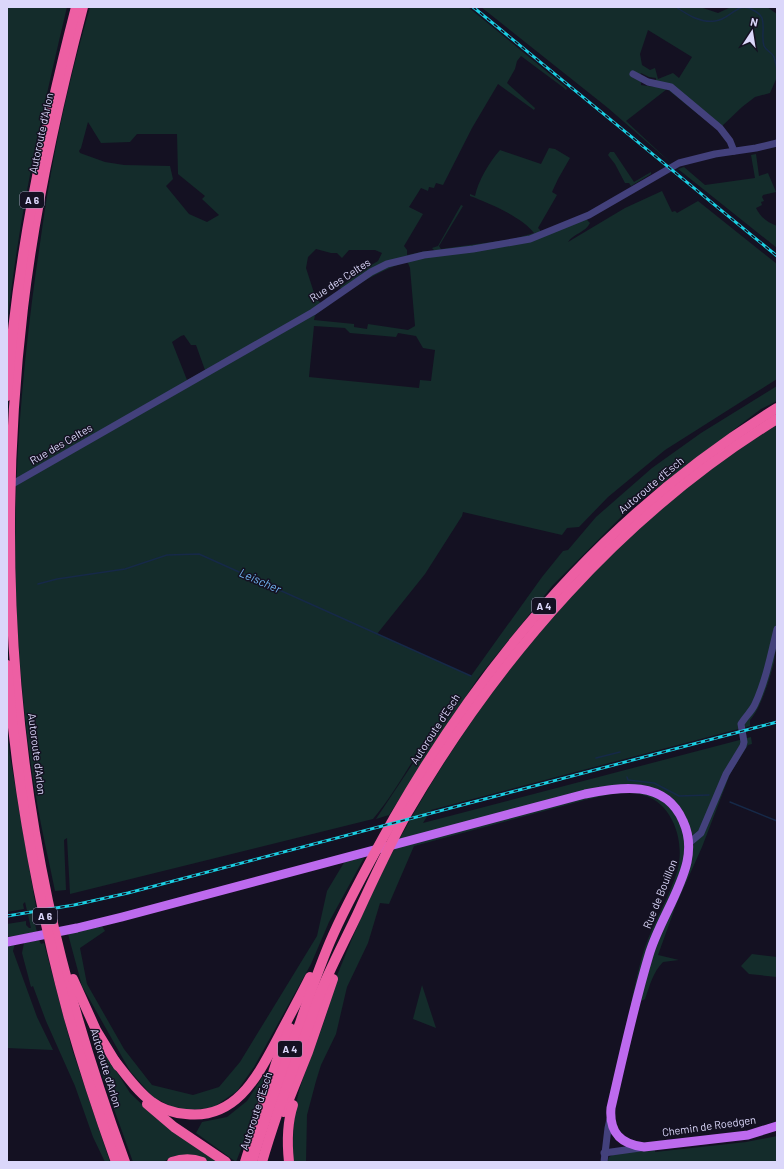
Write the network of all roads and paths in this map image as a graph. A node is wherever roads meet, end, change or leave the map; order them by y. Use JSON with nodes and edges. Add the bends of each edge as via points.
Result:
{"nodes":[{"id":1,"x":76,"y":7,"type":"edge"},
{"id":2,"x":83,"y":7,"type":"edge"},
{"id":3,"x":633,"y":74,"type":"dead end"},
{"id":4,"x":777,"y":142,"type":"edge"},
{"id":5,"x":734,"y":151,"type":"junction"},
{"id":6,"x":7,"y":396,"type":"edge"},
{"id":7,"x":777,"y":408,"type":"edge"},
{"id":8,"x":777,"y":419,"type":"edge"},
{"id":9,"x":7,"y":487,"type":"edge"},
{"id":10,"x":777,"y":629,"type":"edge"},
{"id":11,"x":7,"y":665,"type":"edge"},
{"id":12,"x":689,"y":843,"type":"junction"},
{"id":13,"x":332,"y":936,"type":"junction"},
{"id":14,"x":7,"y":942,"type":"edge"},
{"id":15,"x":340,"y":949,"type":"junction"},
{"id":16,"x":61,"y":955,"type":"junction"},
{"id":17,"x":302,"y":994,"type":"junction"},
{"id":18,"x":308,"y":1052,"type":"junction"},
{"id":19,"x":115,"y":1061,"type":"junction"},
{"id":20,"x":610,"y":1117,"type":"junction"},
{"id":21,"x":777,"y":1126,"type":"edge"},
{"id":22,"x":644,"y":1147,"type":"junction"},
{"id":23,"x":604,"y":1154,"type":"junction"},
{"id":24,"x":116,"y":1162,"type":"edge"},
{"id":25,"x":125,"y":1162,"type":"edge"},
{"id":26,"x":172,"y":1162,"type":"edge"},
{"id":27,"x":202,"y":1162,"type":"edge"},
{"id":28,"x":226,"y":1162,"type":"edge"},
{"id":29,"x":244,"y":1162,"type":"edge"},
{"id":30,"x":252,"y":1162,"type":"edge"},
{"id":31,"x":262,"y":1162,"type":"edge"},
{"id":32,"x":269,"y":1162,"type":"edge"},
{"id":33,"x":289,"y":1162,"type":"edge"},
{"id":34,"x":604,"y":1162,"type":"edge"}],
"edges":[{"from":1,"to":6,"type":"highway","name":"Autoroute d'Arlon","number":"A 6","via":[[37,169],[18,280]]},
{"from":2,"to":16,"type":"highway","name":"Autoroute d'Arlon","number":"A 6","via":[[50,145],[27,274],[16,371],[10,506],[11,607],[21,734],[37,842]]},
{"from":3,"to":5,"type":"street","via":[[648,82],[671,87],[720,128]]},
{"from":4,"to":5,"type":"street","name":"Rue des Celtes"},
{"from":5,"to":9,"type":"street","name":"Rue des Celtes","via":[[679,163],[589,215],[530,239],[424,255],[387,264],[306,316]]},
{"from":7,"to":13,"type":"highway","name":"Autoroute d'Esch","number":"A 4","via":[[726,441],[660,491],[598,548],[527,625],[439,743],[367,866]]},
{"from":8,"to":15,"type":"highway","name":"Autoroute d'Esch","number":"A 4","via":[[706,467],[660,504],[602,557],[532,634],[480,702],[428,779],[405,817]]},
{"from":10,"to":12,"type":"street","via":[[760,692],[741,724],[743,746],[726,774],[701,833]]},
{"from":11,"to":24,"type":"highway","name":"Autoroute d'Arlon","number":"A 6","via":[[19,778],[52,952],[78,1048]]},
{"from":12,"to":14,"type":"main road","name":"Rue de Bouillon","via":[[682,817],[667,799],[650,791],[609,789],[78,928]]},
{"from":12,"to":20,"type":"main road","name":"Rue de Bouillon","via":[[682,877],[662,920],[646,966]]},
{"from":13,"to":17,"type":"highway","number":"A 6"},
{"from":13,"to":30,"type":"highway","name":"Autoroute d'Esch","number":"A 4","via":[[282,1071]]},
{"from":15,"to":18,"type":"highway","number":"A 4","via":[[334,976]]},
{"from":15,"to":31,"type":"highway","name":"Autoroute d'Esch","number":"A 4","via":[[321,991],[279,1106]]},
{"from":16,"to":19,"type":"highway","number":"A 6","via":[[68,963],[77,991],[96,1030]]},
{"from":16,"to":25,"type":"highway","name":"Autoroute d'Arlon","number":"A 6","via":[[98,1086]]},
{"from":17,"to":19,"type":"highway","number":"A 6","via":[[247,1090],[227,1107],[212,1113],[177,1114],[163,1108],[140,1091]]},
{"from":17,"to":29,"type":"highway","number":"A 6","via":[[278,1057]]},
{"from":18,"to":32,"type":"highway","number":"A 4","via":[[286,1108]]},
{"from":18,"to":33,"type":"highway","number":"A 4","via":[[290,1115],[287,1140]]},
{"from":19,"to":28,"type":"highway","number":"A 6","via":[[130,1086],[148,1106]]},
{"from":20,"to":22,"type":"main road","name":"Chemin de Roedgen","via":[[621,1139],[635,1146]]},
{"from":20,"to":23,"type":"street","name":"Rue de Bouillon"},
{"from":21,"to":22,"type":"main road","name":"Chemin de Roedgen","via":[[742,1136]]},
{"from":22,"to":23,"type":"street","name":"Chemin de Roedgen"},
{"from":23,"to":34,"type":"street","name":"Rue de Bouillon"},
{"from":26,"to":27,"type":"highway","via":[[184,1158]]}]}
